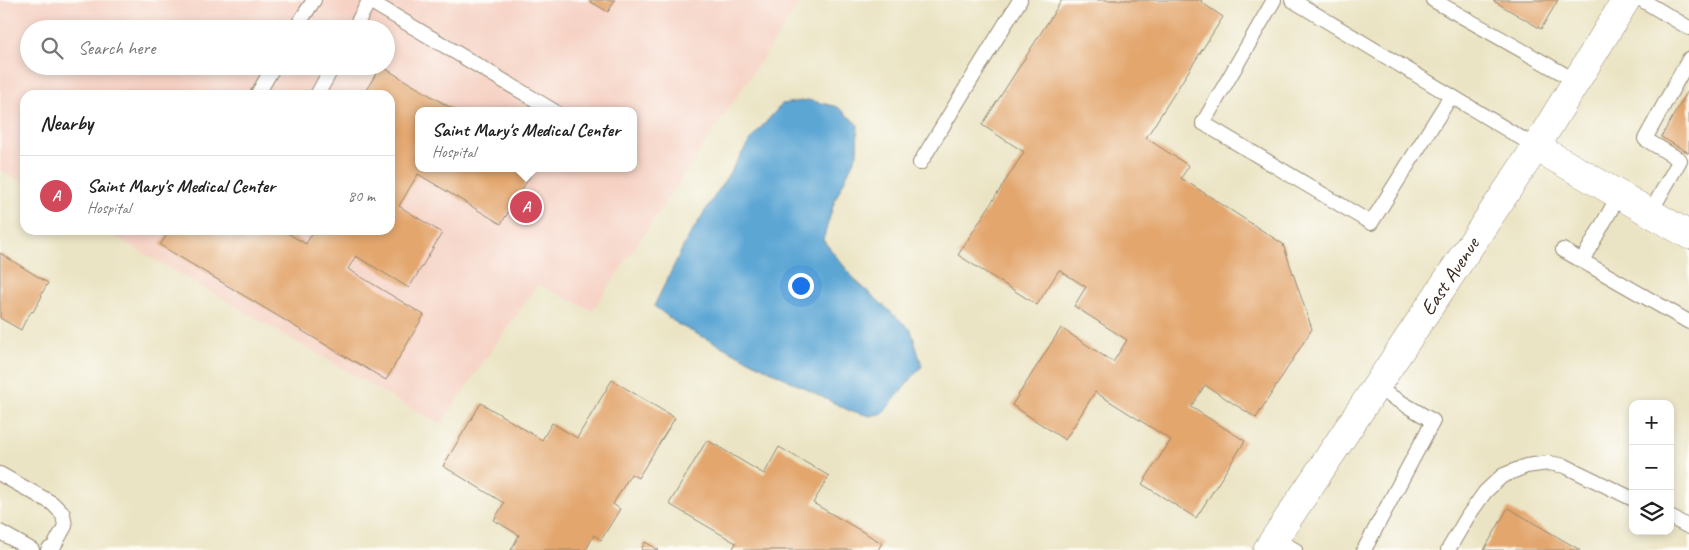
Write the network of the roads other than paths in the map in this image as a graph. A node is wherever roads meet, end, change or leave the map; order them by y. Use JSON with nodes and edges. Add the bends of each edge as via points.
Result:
{"nodes":[{"id":1,"x":314,"y":0,"type":"edge"},
{"id":2,"x":369,"y":0,"type":"edge"},
{"id":3,"x":1020,"y":0,"type":"edge"},
{"id":4,"x":1274,"y":0,"type":"edge"},
{"id":5,"x":1292,"y":0,"type":"edge"},
{"id":6,"x":1433,"y":0,"type":"edge"},
{"id":7,"x":1626,"y":0,"type":"edge"},
{"id":8,"x":1642,"y":0,"type":"edge"},
{"id":9,"x":301,"y":20,"type":"edge"},
{"id":10,"x":359,"y":20,"type":"edge"},
{"id":11,"x":1689,"y":28,"type":"edge"},
{"id":12,"x":1689,"y":59,"type":"edge"},
{"id":13,"x":269,"y":75,"type":"edge"},
{"id":14,"x":328,"y":75,"type":"edge"},
{"id":15,"x":1576,"y":81,"type":"junction"},
{"id":16,"x":260,"y":90,"type":"edge"},
{"id":17,"x":320,"y":90,"type":"edge"},
{"id":18,"x":1451,"y":96,"type":"junction"},
{"id":19,"x":547,"y":107,"type":"edge"},
{"id":20,"x":1536,"y":147,"type":"junction"},
{"id":21,"x":920,"y":163,"type":"dead end"},
{"id":22,"x":1619,"y":194,"type":"junction"},
{"id":23,"x":1650,"y":213,"type":"junction"},
{"id":24,"x":1689,"y":235,"type":"edge"},
{"id":25,"x":1563,"y":250,"type":"dead end"},
{"id":26,"x":1582,"y":261,"type":"junction"},
{"id":27,"x":1689,"y":322,"type":"edge"},
{"id":28,"x":1375,"y":387,"type":"junction"},
{"id":29,"x":0,"y":474,"type":"edge"},
{"id":30,"x":1629,"y":497,"type":"edge"},
{"id":31,"x":1674,"y":520,"type":"edge"},
{"id":32,"x":1689,"y":527,"type":"edge"},
{"id":33,"x":0,"y":532,"type":"edge"},
{"id":34,"x":1279,"y":546,"type":"edge"},
{"id":35,"x":32,"y":550,"type":"edge"},
{"id":36,"x":48,"y":550,"type":"edge"},
{"id":37,"x":1364,"y":550,"type":"edge"},
{"id":38,"x":1448,"y":550,"type":"edge"}],
"edges":[{"from":1,"to":9,"type":"lane"},
{"from":2,"to":10,"type":"lane"},
{"from":2,"to":19,"type":"lane"},
{"from":3,"to":21,"type":"lane"},
{"from":4,"to":18,"type":"lane","via":[[1203,122],[1372,223]]},
{"from":5,"to":18,"type":"lane"},
{"from":6,"to":15,"type":"lane"},
{"from":7,"to":15,"type":"street","name":"East Avenue"},
{"from":8,"to":11,"type":"lane"},
{"from":12,"to":23,"type":"lane","via":[[1645,139],[1680,160]]},
{"from":13,"to":16,"type":"lane"},
{"from":14,"to":17,"type":"lane"},
{"from":15,"to":20,"type":"street","name":"East Avenue"},
{"from":18,"to":20,"type":"lane"},
{"from":20,"to":22,"type":"street"},
{"from":20,"to":28,"type":"street","name":"East Avenue"},
{"from":22,"to":23,"type":"street"},
{"from":22,"to":26,"type":"lane"},
{"from":23,"to":24,"type":"street"},
{"from":25,"to":26,"type":"lane"},
{"from":26,"to":27,"type":"lane"},
{"from":28,"to":34,"type":"street","name":"East Avenue"},
{"from":28,"to":37,"type":"lane","via":[[1433,421]]},
{"from":29,"to":36,"type":"lane","via":[[52,503],[63,514],[65,526],[54,546]]},
{"from":30,"to":38,"type":"lane","via":[[1565,466],[1526,466],[1502,476],[1485,492]]},
{"from":31,"to":32,"type":"lane"},
{"from":33,"to":35,"type":"lane"}]}
